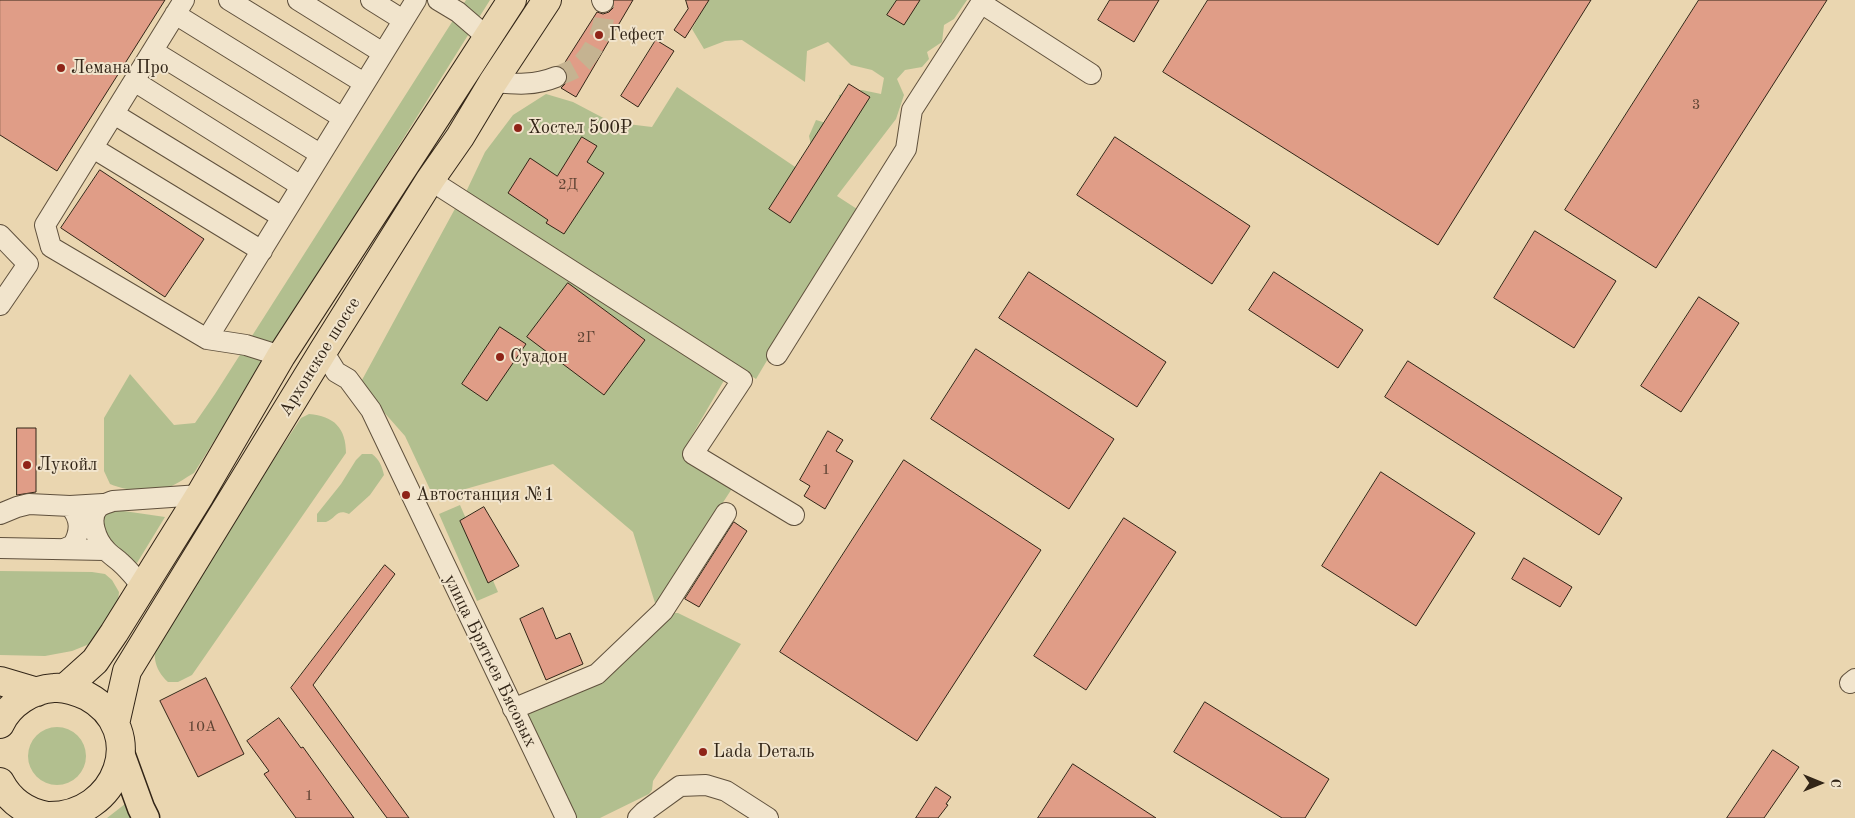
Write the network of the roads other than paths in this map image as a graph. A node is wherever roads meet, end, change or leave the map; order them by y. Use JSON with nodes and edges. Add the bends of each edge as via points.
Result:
{"nodes":[{"id":1,"x":229,"y":0,"type":"edge"},
{"id":2,"x":298,"y":0,"type":"edge"},
{"id":3,"x":371,"y":0,"type":"edge"},
{"id":4,"x":416,"y":0,"type":"edge"},
{"id":5,"x":438,"y":0,"type":"edge"},
{"id":6,"x":512,"y":0,"type":"edge"},
{"id":7,"x":547,"y":0,"type":"edge"},
{"id":8,"x":981,"y":2,"type":"edge"},
{"id":9,"x":179,"y":7,"type":"edge"},
{"id":10,"x":403,"y":20,"type":"junction"},
{"id":11,"x":487,"y":37,"type":"junction"},
{"id":12,"x":153,"y":51,"type":"junction"},
{"id":13,"x":383,"y":53,"type":"junction"},
{"id":14,"x":1091,"y":74,"type":"dead end"},
{"id":15,"x":556,"y":77,"type":"tunnel mouth"},
{"id":16,"x":134,"y":81,"type":"junction"},
{"id":17,"x":493,"y":82,"type":"junction"},
{"id":18,"x":364,"y":84,"type":"junction"},
{"id":19,"x":114,"y":114,"type":"junction"},
{"id":20,"x":343,"y":118,"type":"junction"},
{"id":21,"x":92,"y":148,"type":"junction"},
{"id":22,"x":320,"y":154,"type":"junction"},
{"id":23,"x":430,"y":180,"type":"junction"},
{"id":24,"x":301,"y":186,"type":"junction"},
{"id":25,"x":282,"y":217,"type":"junction"},
{"id":26,"x":0,"y":235,"type":"edge"},
{"id":27,"x":262,"y":250,"type":"junction"},
{"id":28,"x":0,"y":305,"type":"edge"},
{"id":29,"x":207,"y":339,"type":"junction"},
{"id":30,"x":323,"y":351,"type":"junction"},
{"id":31,"x":777,"y":355,"type":"dead end"},
{"id":32,"x":281,"y":356,"type":"junction"},
{"id":33,"x":200,"y":495,"type":"junction"},
{"id":34,"x":103,"y":504,"type":"junction"},
{"id":35,"x":70,"y":506,"type":"junction"},
{"id":36,"x":726,"y":513,"type":"dead end"},
{"id":37,"x":0,"y":514,"type":"edge"},
{"id":38,"x":794,"y":515,"type":"dead end"},
{"id":39,"x":0,"y":548,"type":"edge"},
{"id":40,"x":64,"y":550,"type":"junction"},
{"id":41,"x":105,"y":550,"type":"junction"},
{"id":42,"x":142,"y":586,"type":"junction"},
{"id":43,"x":0,"y":681,"type":"edge"},
{"id":44,"x":65,"y":688,"type":"junction"},
{"id":45,"x":37,"y":692,"type":"junction"},
{"id":46,"x":513,"y":709,"type":"junction"},
{"id":47,"x":0,"y":724,"type":"edge"},
{"id":48,"x":115,"y":724,"type":"junction"},
{"id":49,"x":121,"y":753,"type":"junction"},
{"id":50,"x":0,"y":782,"type":"edge"},
{"id":51,"x":56,"y":817,"type":"edge"},
{"id":52,"x":146,"y":818,"type":"edge"},
{"id":53,"x":566,"y":818,"type":"edge"},
{"id":54,"x":638,"y":818,"type":"edge"},
{"id":55,"x":768,"y":818,"type":"edge"}],
"edges":[{"from":1,"to":18,"type":"street"},
{"from":2,"to":13,"type":"street"},
{"from":3,"to":10,"type":"street"},
{"from":4,"to":10,"type":"street"},
{"from":5,"to":11,"type":"street"},
{"from":6,"to":11,"type":"highway","name":"Архонское шоссе"},
{"from":7,"to":17,"type":"highway","name":"Архонское шоссе"},
{"from":8,"to":14,"type":"street"},
{"from":8,"to":31,"type":"street","via":[[912,110],[906,148]]},
{"from":9,"to":12,"type":"street"},
{"from":9,"to":20,"type":"street"},
{"from":10,"to":13,"type":"street"},
{"from":11,"to":32,"type":"highway","name":"Архонское шоссе"},
{"from":12,"to":16,"type":"street"},
{"from":12,"to":22,"type":"street"},
{"from":13,"to":18,"type":"street"},
{"from":15,"to":17,"type":"street","via":[[530,85]]},
{"from":16,"to":19,"type":"street"},
{"from":16,"to":24,"type":"street"},
{"from":17,"to":23,"type":"highway","name":"Архонское шоссе"},
{"from":18,"to":20,"type":"street"},
{"from":19,"to":21,"type":"street"},
{"from":19,"to":25,"type":"street"},
{"from":20,"to":22,"type":"street"},
{"from":21,"to":27,"type":"street"},
{"from":21,"to":29,"type":"street","via":[[45,225],[51,247]]},
{"from":22,"to":24,"type":"street"},
{"from":23,"to":30,"type":"highway","name":"Архонское шоссе"},
{"from":23,"to":38,"type":"street","via":[[742,380],[693,454]]},
{"from":24,"to":25,"type":"street"},
{"from":25,"to":27,"type":"street"},
{"from":26,"to":28,"type":"street","via":[[28,264]]},
{"from":27,"to":29,"type":"street"},
{"from":29,"to":32,"type":"street","via":[[246,345]]},
{"from":30,"to":46,"type":"street","name":"улица Брятьев Бясовых","via":[[336,372],[348,380],[371,410]]},
{"from":30,"to":48,"type":"highway","name":"Архонское шоссе","via":[[127,671]]},
{"from":32,"to":33,"type":"highway","name":"Архонское шоссе"},
{"from":33,"to":34,"type":"street"},
{"from":33,"to":42,"type":"highway","name":"Архонское шоссе"},
{"from":34,"to":35,"type":"street"},
{"from":34,"to":41,"type":"street","via":[[95,512],[94,528]]},
{"from":35,"to":37,"type":"street","via":[[29,504]]},
{"from":35,"to":40,"type":"street","via":[[78,514],[79,531],[73,546]]},
{"from":36,"to":46,"type":"street","via":[[663,611],[597,674]]},
{"from":39,"to":40,"type":"street"},
{"from":40,"to":41,"type":"street"},
{"from":41,"to":42,"type":"street"},
{"from":42,"to":44,"type":"highway","name":"Архонское шоссе","via":[[95,661]]},
{"from":43,"to":45,"type":"highway"},
{"from":44,"to":45,"type":"highway"},
{"from":44,"to":48,"type":"highway","via":[[95,700]]},
{"from":45,"to":47,"type":"highway","via":[[15,704]]},
{"from":46,"to":53,"type":"street","name":"улица Брятьев Бясовых"},
{"from":48,"to":49,"type":"highway"},
{"from":49,"to":51,"type":"highway","via":[[117,778],[98,803],[80,814]]},
{"from":49,"to":52,"type":"main road"},
{"from":50,"to":51,"type":"highway","via":[[18,805],[34,814]]},
{"from":54,"to":55,"type":"street","via":[[680,786],[706,786],[726,791]]}]}
